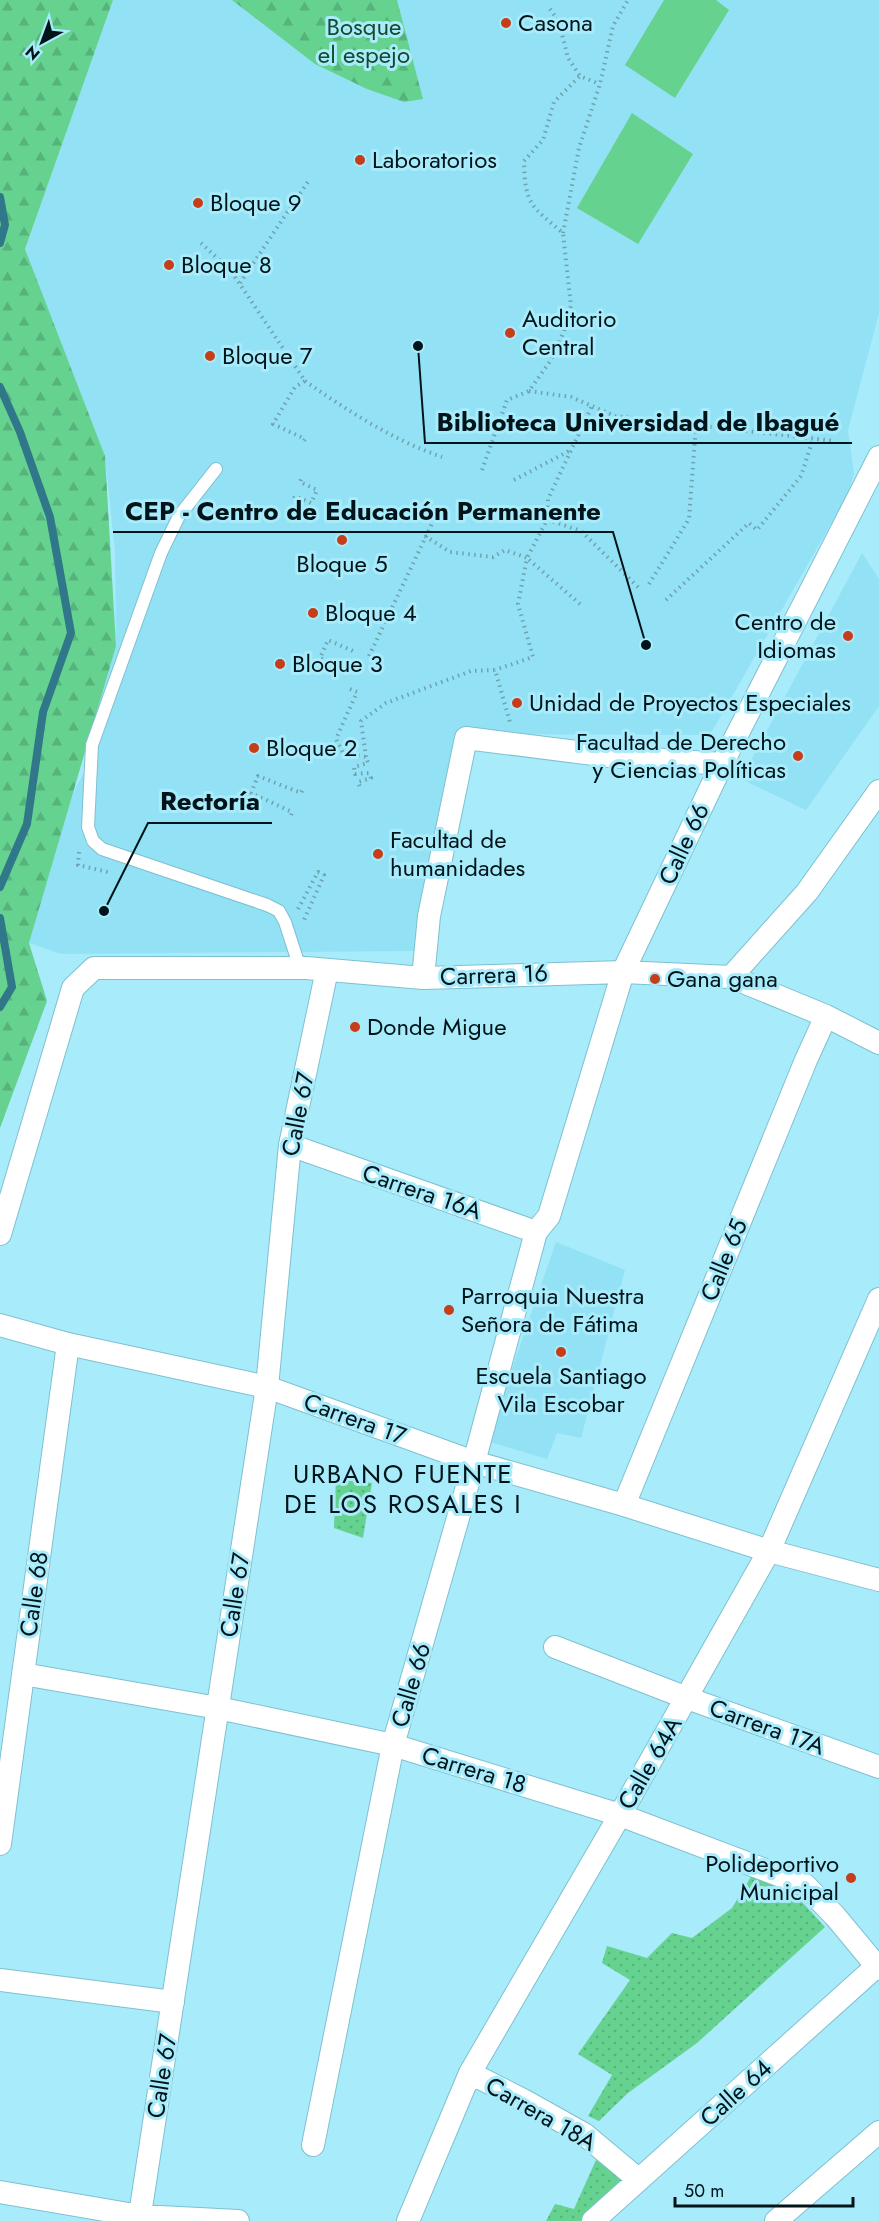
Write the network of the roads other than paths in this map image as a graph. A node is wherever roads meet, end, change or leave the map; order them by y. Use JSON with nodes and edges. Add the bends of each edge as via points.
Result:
{"nodes":[{"id":1,"x":879,"y":457,"type":"edge"},
{"id":2,"x":216,"y":469,"type":"dead end"},
{"id":3,"x":722,"y":764,"type":"junction"},
{"id":4,"x":879,"y":791,"type":"edge"},
{"id":5,"x":300,"y":968,"type":"junction"},
{"id":6,"x":327,"y":970,"type":"junction"},
{"id":7,"x":623,"y":972,"type":"junction"},
{"id":8,"x":731,"y":976,"type":"junction"},
{"id":9,"x":423,"y":978,"type":"junction"},
{"id":10,"x":826,"y":1016,"type":"junction"},
{"id":11,"x":879,"y":1043,"type":"edge"},
{"id":12,"x":290,"y":1145,"type":"junction"},
{"id":13,"x":542,"y":1224,"type":"junction"},
{"id":14,"x":0,"y":1234,"type":"edge"},
{"id":15,"x":879,"y":1299,"type":"edge"},
{"id":16,"x":0,"y":1326,"type":"edge"},
{"id":17,"x":68,"y":1344,"type":"junction"},
{"id":18,"x":267,"y":1387,"type":"junction"},
{"id":19,"x":474,"y":1462,"type":"junction"},
{"id":20,"x":624,"y":1505,"type":"junction"},
{"id":21,"x":769,"y":1551,"type":"junction"},
{"id":22,"x":879,"y":1580,"type":"edge"},
{"id":23,"x":555,"y":1647,"type":"dead end"},
{"id":24,"x":23,"y":1674,"type":"junction"},
{"id":25,"x":687,"y":1698,"type":"junction"},
{"id":26,"x":218,"y":1708,"type":"junction"},
{"id":27,"x":8,"y":1720,"type":"edge"},
{"id":28,"x":393,"y":1745,"type":"junction"},
{"id":29,"x":879,"y":1767,"type":"edge"},
{"id":30,"x":620,"y":1815,"type":"junction"},
{"id":31,"x":0,"y":1844,"type":"edge"},
{"id":32,"x":878,"y":1966,"type":"edge"},
{"id":33,"x":0,"y":1980,"type":"edge"},
{"id":34,"x":173,"y":2002,"type":"junction"},
{"id":35,"x":470,"y":2073,"type":"junction"},
{"id":36,"x":879,"y":2132,"type":"edge"},
{"id":37,"x":313,"y":2145,"type":"dead end"},
{"id":38,"x":639,"y":2180,"type":"junction"},
{"id":39,"x":0,"y":2192,"type":"edge"},
{"id":40,"x":140,"y":2218,"type":"edge"},
{"id":41,"x":238,"y":2221,"type":"edge"},
{"id":42,"x":408,"y":2221,"type":"edge"},
{"id":43,"x":593,"y":2221,"type":"edge"},
{"id":44,"x":776,"y":2221,"type":"edge"}],
"edges":[{"from":1,"to":3,"type":"street","name":"Calle 66"},
{"from":2,"to":5,"type":"lane","via":[[179,516],[161,553],[92,745],[88,827],[93,841],[102,849],[279,911]]},
{"from":3,"to":7,"type":"street","name":"Calle 66"},
{"from":3,"to":9,"type":"street","via":[[609,756],[466,738],[429,916]]},
{"from":4,"to":8,"type":"street","via":[[807,892]]},
{"from":5,"to":6,"type":"street","name":"Carrera 16"},
{"from":5,"to":14,"type":"street","name":"Carrera 16","via":[[94,968],[73,988]]},
{"from":6,"to":9,"type":"street","name":"Carrera 16"},
{"from":6,"to":12,"type":"street","name":"Calle 67"},
{"from":7,"to":8,"type":"street","name":"Carrera 16"},
{"from":7,"to":9,"type":"street","name":"Carrera 16"},
{"from":7,"to":13,"type":"street","name":"Calle 66"},
{"from":8,"to":10,"type":"street","name":"Carrera 16"},
{"from":10,"to":11,"type":"street","name":"Carrera 16"},
{"from":10,"to":20,"type":"street","name":"Calle 65"},
{"from":12,"to":13,"type":"street","name":"Carrera 16A"},
{"from":12,"to":18,"type":"street","name":"Calle 67"},
{"from":13,"to":19,"type":"street","name":"Calle 66"},
{"from":15,"to":21,"type":"street","name":"Calle 64A"},
{"from":16,"to":17,"type":"street","name":"Carrera 17"},
{"from":17,"to":18,"type":"street","name":"Carrera 17"},
{"from":17,"to":24,"type":"street","name":"Calle 68"},
{"from":18,"to":19,"type":"street","name":"Carrera 17"},
{"from":18,"to":26,"type":"street","name":"Calle 67"},
{"from":19,"to":20,"type":"street","name":"Carrera 17"},
{"from":19,"to":28,"type":"street","name":"Calle 66"},
{"from":20,"to":21,"type":"street","name":"Carrera 17"},
{"from":21,"to":22,"type":"street","name":"Carrera 17"},
{"from":21,"to":25,"type":"street","name":"Calle 64A"},
{"from":23,"to":25,"type":"street","name":"Carrera 17A"},
{"from":24,"to":26,"type":"street","name":"Carrera 18"},
{"from":24,"to":27,"type":"street","name":"Calle 68"},
{"from":25,"to":29,"type":"street","name":"Carrera 17A"},
{"from":25,"to":30,"type":"street","name":"Calle 64A"},
{"from":26,"to":28,"type":"street","name":"Carrera 18"},
{"from":26,"to":34,"type":"street","name":"Calle 67"},
{"from":27,"to":31,"type":"street","name":"Calle 68"},
{"from":28,"to":30,"type":"street","name":"Carrera 18"},
{"from":28,"to":37,"type":"street","name":"Calle 66"},
{"from":30,"to":32,"type":"street","name":"Carrera 18","via":[[805,1885]]},
{"from":30,"to":35,"type":"street","name":"Calle 64A"},
{"from":32,"to":38,"type":"street","name":"Calle 64"},
{"from":33,"to":34,"type":"street"},
{"from":34,"to":40,"type":"street","name":"Calle 67"},
{"from":35,"to":38,"type":"street","name":"Carrera 18A","via":[[584,2134]]},
{"from":35,"to":42,"type":"street","name":"Calle 64A"},
{"from":36,"to":44,"type":"street"},
{"from":38,"to":43,"type":"street","name":"Calle 64"},
{"from":39,"to":40,"type":"street"},
{"from":40,"to":41,"type":"street"}]}
